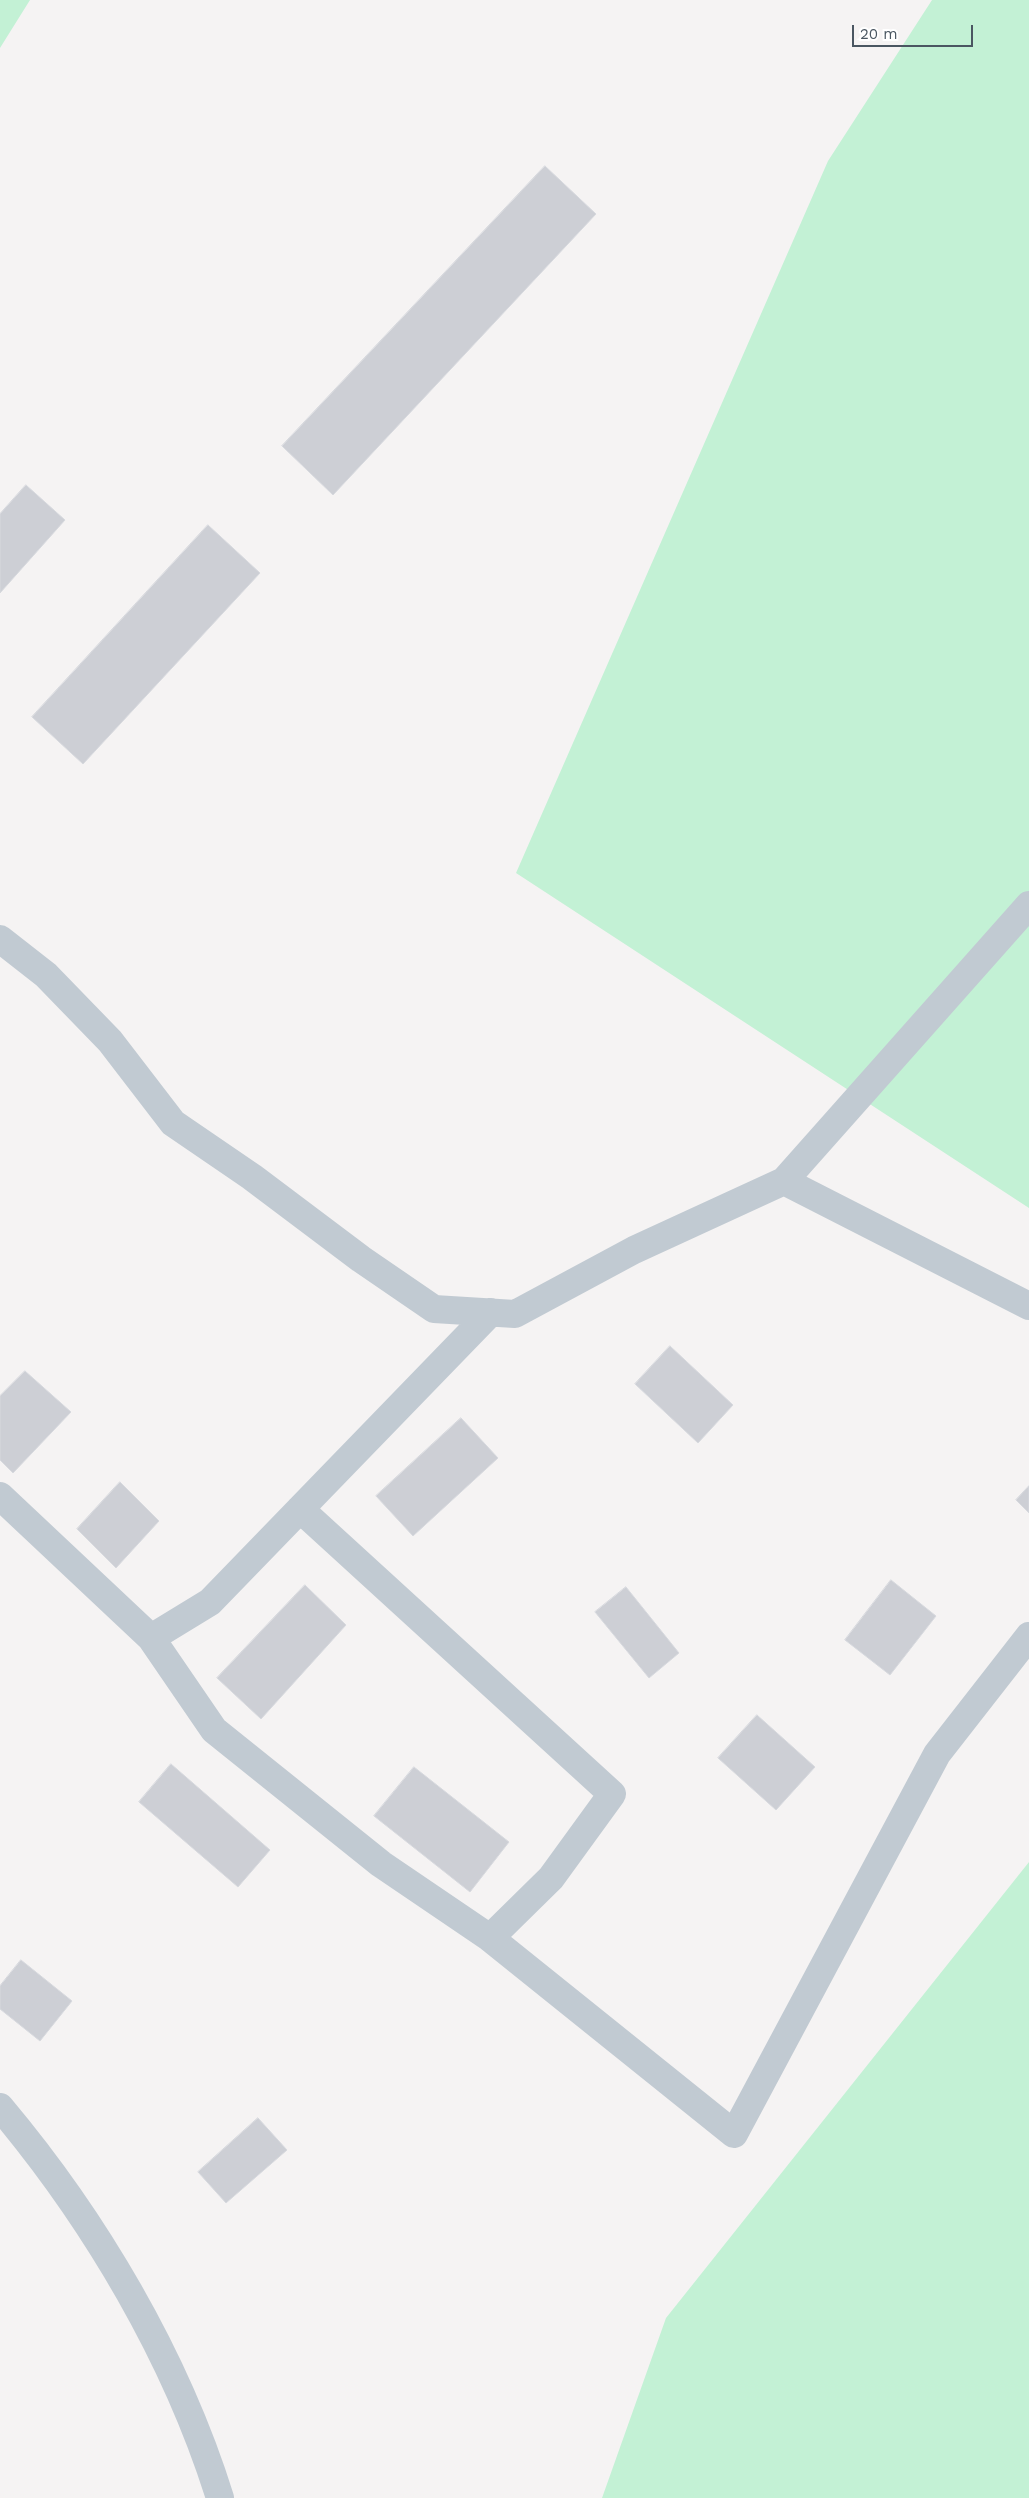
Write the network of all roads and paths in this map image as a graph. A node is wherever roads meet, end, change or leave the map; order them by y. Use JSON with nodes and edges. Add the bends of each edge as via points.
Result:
{"nodes":[{"id":1,"x":1029,"y":905,"type":"edge"},
{"id":2,"x":0,"y":939,"type":"edge"},
{"id":3,"x":784,"y":1181,"type":"junction"},
{"id":4,"x":1029,"y":1306,"type":"edge"},
{"id":5,"x":491,"y":1312,"type":"junction"},
{"id":6,"x":0,"y":1496,"type":"edge"},
{"id":7,"x":300,"y":1509,"type":"junction"},
{"id":8,"x":1029,"y":1636,"type":"edge"},
{"id":9,"x":151,"y":1638,"type":"junction"},
{"id":10,"x":490,"y":1938,"type":"junction"},
{"id":11,"x":0,"y":2107,"type":"edge"},
{"id":12,"x":220,"y":2498,"type":"edge"}],
"edges":[{"from":1,"to":3,"type":"street"},
{"from":2,"to":5,"type":"street","via":[[46,975],[110,1041],[173,1123],[252,1177],[360,1259],[434,1308]]},
{"from":3,"to":4,"type":"street"},
{"from":3,"to":5,"type":"street","via":[[634,1250],[514,1314]]},
{"from":5,"to":7,"type":"street"},
{"from":6,"to":9,"type":"street"},
{"from":7,"to":9,"type":"street","via":[[210,1602]]},
{"from":7,"to":10,"type":"street","via":[[612,1794],[551,1878]]},
{"from":8,"to":10,"type":"street","via":[[936,1754],[734,2134]]},
{"from":9,"to":10,"type":"street","via":[[214,1730],[381,1864]]},
{"from":11,"to":12,"type":"street","via":[[95,2235],[160,2349],[206,2454]]}]}
